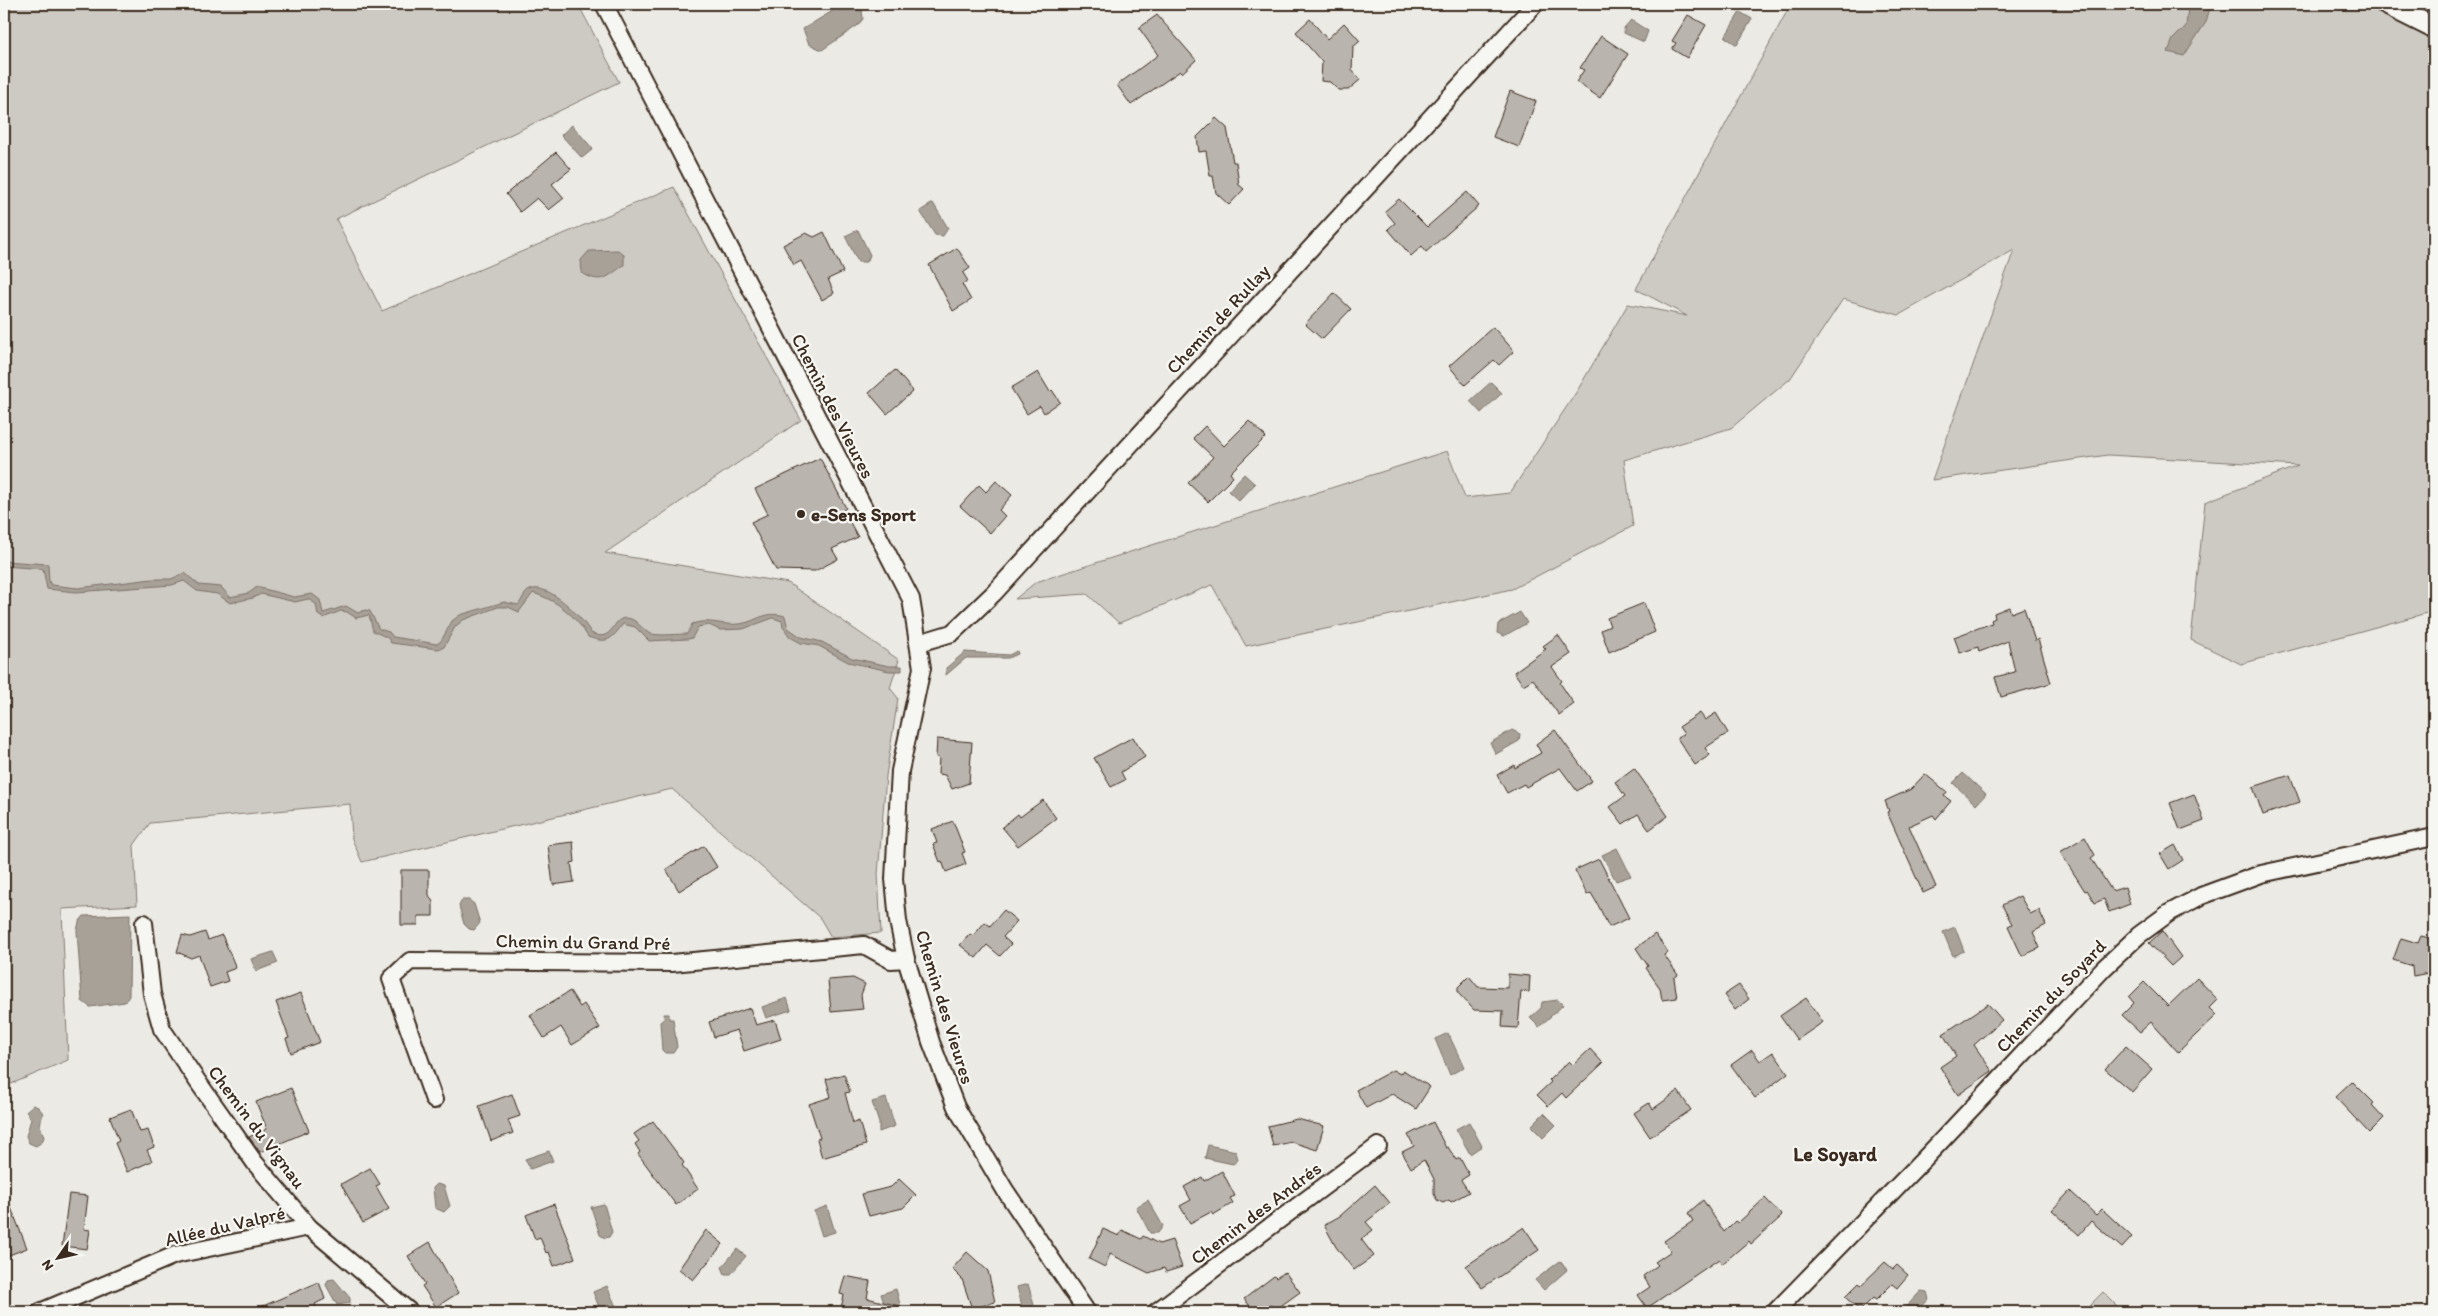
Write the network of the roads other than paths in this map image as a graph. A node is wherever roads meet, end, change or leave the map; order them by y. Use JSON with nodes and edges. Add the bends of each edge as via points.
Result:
{"nodes":[{"id":1,"x":604,"y":4,"type":"edge"},
{"id":2,"x":1535,"y":4,"type":"edge"},
{"id":3,"x":2386,"y":4,"type":"edge"},
{"id":4,"x":2434,"y":28,"type":"edge"},
{"id":5,"x":919,"y":643,"type":"junction"},
{"id":6,"x":2434,"y":836,"type":"edge"},
{"id":7,"x":144,"y":922,"type":"dead end"},
{"id":8,"x":906,"y":959,"type":"junction"},
{"id":9,"x":434,"y":1100,"type":"dead end"},
{"id":10,"x":1378,"y":1146,"type":"dead end"},
{"id":11,"x":309,"y":1228,"type":"junction"},
{"id":12,"x":40,"y":1312,"type":"edge"},
{"id":13,"x":410,"y":1312,"type":"edge"},
{"id":14,"x":1087,"y":1312,"type":"edge"},
{"id":15,"x":1156,"y":1312,"type":"edge"},
{"id":16,"x":1775,"y":1312,"type":"edge"}],
"edges":[{"from":1,"to":5,"type":"street","name":"Chemin des Vieures","via":[[912,598]]},
{"from":2,"to":5,"type":"street","name":"Chemin de Rullay","via":[[994,593],[952,633]]},
{"from":3,"to":4,"type":"street"},
{"from":5,"to":8,"type":"street","name":"Chemin des Vieures","via":[[922,668],[900,771],[894,879]]},
{"from":6,"to":16,"type":"street","name":"Chemin du Soyard","via":[[2261,874],[2201,896],[2169,913],[2139,935],[2104,968]]},
{"from":7,"to":11,"type":"street","name":"Chemin du Vignau","via":[[152,994],[162,1030],[255,1163]]},
{"from":8,"to":9,"type":"street","name":"Chemin du Grand Pré","via":[[891,960],[864,945],[672,963],[410,961],[391,979]]},
{"from":8,"to":14,"type":"street","name":"Chemin des Vieures","via":[[956,1107],[1005,1190]]},
{"from":10,"to":15,"type":"street","name":"Chemin des Andrés"},
{"from":11,"to":12,"type":"street","name":"Allée du Valpré","via":[[175,1255]]},
{"from":11,"to":13,"type":"street","name":"Chemin du Vignau"}]}
